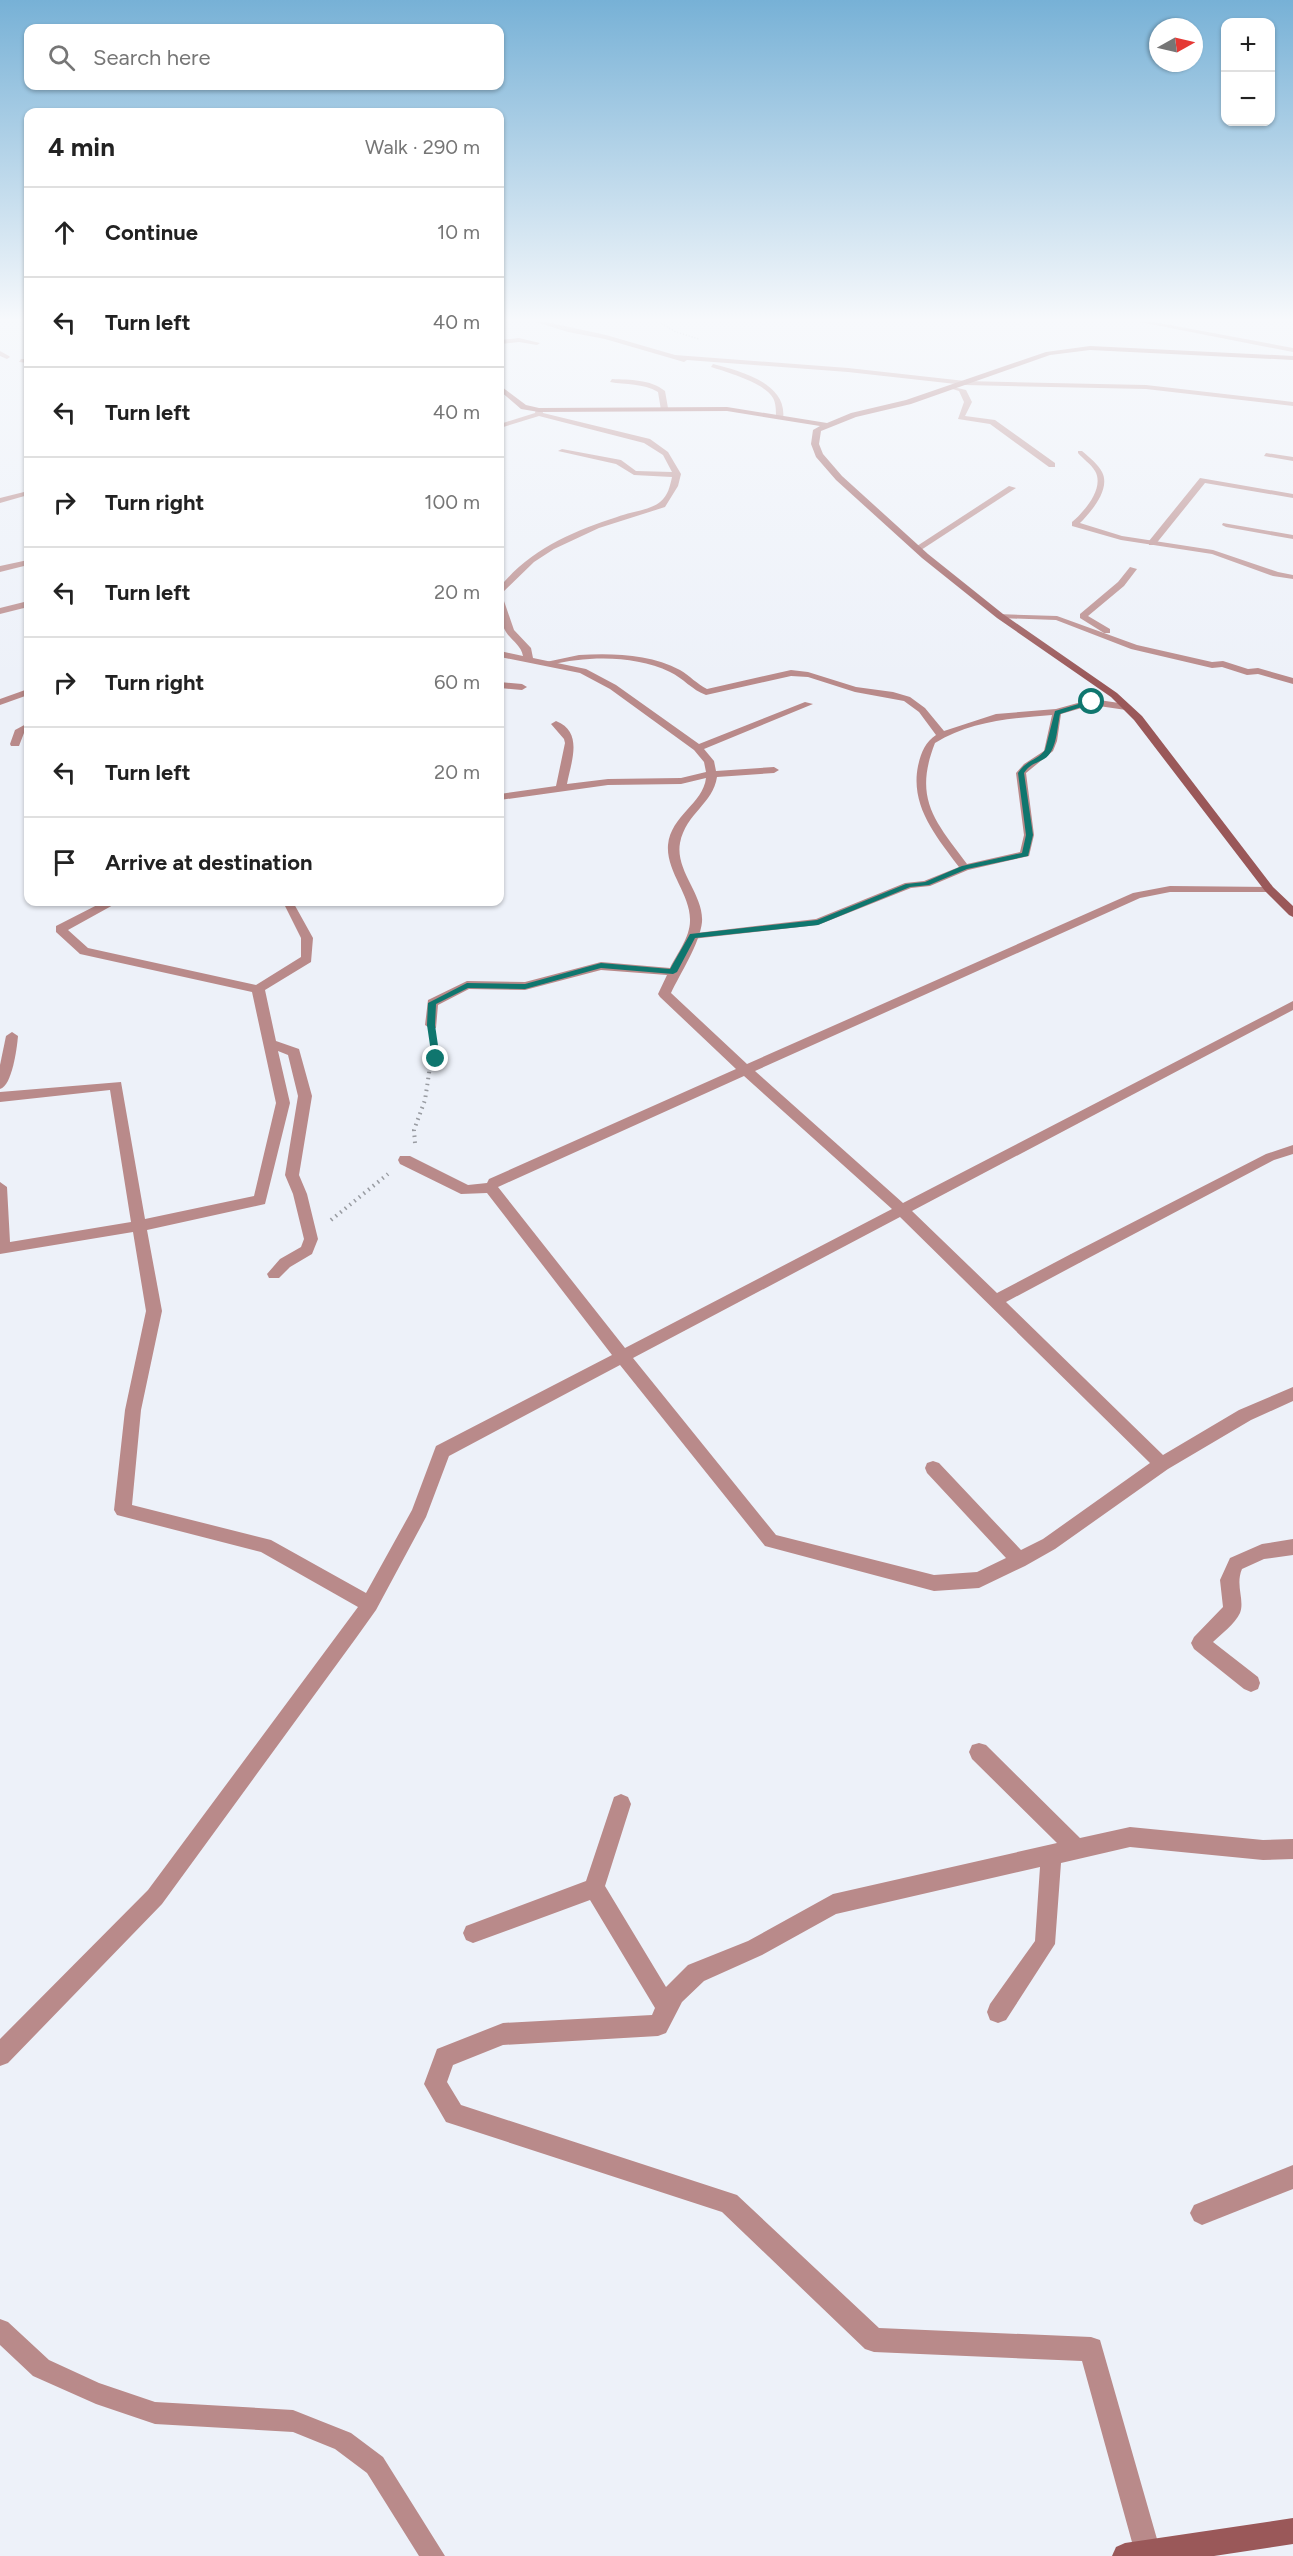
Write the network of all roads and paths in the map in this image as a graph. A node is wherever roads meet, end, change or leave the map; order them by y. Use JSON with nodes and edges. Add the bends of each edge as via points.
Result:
{"nodes":[{"id":1,"x":648,"y":441,"type":"edge"},
{"id":2,"x":815,"y":441,"type":"edge"},
{"id":3,"x":1019,"y":441,"type":"edge"},
{"id":4,"x":562,"y":452,"type":"dead end"},
{"id":5,"x":1080,"y":452,"type":"dead end"},
{"id":6,"x":1266,"y":455,"type":"dead end"},
{"id":7,"x":1293,"y":459,"type":"edge"},
{"id":8,"x":1052,"y":465,"type":"dead end"},
{"id":9,"x":676,"y":474,"type":"junction"},
{"id":10,"x":1012,"y":488,"type":"dead end"},
{"id":11,"x":24,"y":494,"type":"edge"},
{"id":12,"x":1293,"y":496,"type":"edge"},
{"id":13,"x":0,"y":501,"type":"edge"},
{"id":14,"x":1226,"y":525,"type":"dead end"},
{"id":15,"x":1293,"y":537,"type":"edge"},
{"id":16,"x":1152,"y":543,"type":"junction"},
{"id":17,"x":918,"y":548,"type":"junction"},
{"id":18,"x":24,"y":564,"type":"edge"},
{"id":19,"x":1133,"y":568,"type":"dead end"},
{"id":20,"x":0,"y":570,"type":"edge"},
{"id":21,"x":1293,"y":577,"type":"edge"},
{"id":22,"x":504,"y":585,"type":"edge"},
{"id":23,"x":24,"y":605,"type":"edge"},
{"id":24,"x":0,"y":611,"type":"edge"},
{"id":25,"x":504,"y":613,"type":"edge"},
{"id":26,"x":1000,"y":616,"type":"junction"},
{"id":27,"x":1112,"y":639,"type":"junction"},
{"id":28,"x":504,"y":655,"type":"edge"},
{"id":29,"x":529,"y":659,"type":"junction"},
{"id":30,"x":550,"y":662,"type":"junction"},
{"id":31,"x":1293,"y":681,"type":"edge"},
{"id":32,"x":504,"y":685,"type":"edge"},
{"id":33,"x":522,"y":687,"type":"dead end"},
{"id":34,"x":24,"y":693,"type":"edge"},
{"id":35,"x":0,"y":702,"type":"edge"},
{"id":36,"x":808,"y":704,"type":"dead end"},
{"id":37,"x":1126,"y":707,"type":"junction"},
{"id":38,"x":1057,"y":712,"type":"junction"},
{"id":39,"x":556,"y":724,"type":"dead end"},
{"id":40,"x":24,"y":729,"type":"edge"},
{"id":41,"x":942,"y":735,"type":"junction"},
{"id":42,"x":15,"y":744,"type":"dead end"},
{"id":43,"x":698,"y":748,"type":"junction"},
{"id":44,"x":774,"y":770,"type":"dead end"},
{"id":45,"x":712,"y":774,"type":"junction"},
{"id":46,"x":561,"y":789,"type":"junction"},
{"id":47,"x":504,"y":796,"type":"edge"},
{"id":48,"x":965,"y":868,"type":"junction"},
{"id":49,"x":1269,"y":889,"type":"junction"},
{"id":50,"x":103,"y":906,"type":"edge"},
{"id":51,"x":290,"y":906,"type":"edge"},
{"id":52,"x":1293,"y":913,"type":"edge"},
{"id":53,"x":692,"y":936,"type":"junction"},
{"id":54,"x":673,"y":972,"type":"junction"},
{"id":55,"x":258,"y":989,"type":"junction"},
{"id":56,"x":1293,"y":1005,"type":"edge"},
{"id":57,"x":431,"y":1025,"type":"joint"},
{"id":58,"x":12,"y":1036,"type":"dead end"},
{"id":59,"x":270,"y":1044,"type":"junction"},
{"id":60,"x":746,"y":1071,"type":"junction"},
{"id":61,"x":0,"y":1085,"type":"edge"},
{"id":62,"x":0,"y":1096,"type":"edge"},
{"id":63,"x":1293,"y":1149,"type":"edge"},
{"id":64,"x":405,"y":1160,"type":"junction"},
{"id":65,"x":0,"y":1187,"type":"edge"},
{"id":66,"x":491,"y":1188,"type":"junction"},
{"id":67,"x":902,"y":1210,"type":"junction"},
{"id":68,"x":306,"y":1224,"type":"junction"},
{"id":69,"x":139,"y":1226,"type":"junction"},
{"id":70,"x":1076,"y":1258,"type":"joint"},
{"id":71,"x":274,"y":1274,"type":"dead end"},
{"id":72,"x":996,"y":1301,"type":"junction"},
{"id":73,"x":621,"y":1355,"type":"junction"},
{"id":74,"x":1293,"y":1394,"type":"edge"},
{"id":75,"x":1162,"y":1464,"type":"junction"},
{"id":76,"x":933,"y":1468,"type":"dead end"},
{"id":77,"x":1293,"y":1547,"type":"edge"},
{"id":78,"x":1019,"y":1560,"type":"junction"},
{"id":79,"x":368,"y":1607,"type":"junction"},
{"id":80,"x":1251,"y":1683,"type":"dead end"},
{"id":81,"x":979,"y":1752,"type":"dead end"},
{"id":82,"x":621,"y":1804,"type":"dead end"},
{"id":83,"x":1077,"y":1849,"type":"junction"},
{"id":84,"x":1293,"y":1849,"type":"edge"},
{"id":85,"x":1051,"y":1855,"type":"junction"},
{"id":86,"x":594,"y":1888,"type":"junction"},
{"id":87,"x":473,"y":1933,"type":"dead end"},
{"id":88,"x":667,"y":2008,"type":"junction"},
{"id":89,"x":998,"y":2012,"type":"dead end"},
{"id":90,"x":0,"y":2055,"type":"edge"},
{"id":91,"x":1293,"y":2177,"type":"edge"},
{"id":92,"x":1202,"y":2213,"type":"dead end"},
{"id":93,"x":0,"y":2330,"type":"edge"},
{"id":94,"x":1293,"y":2531,"type":"edge"},
{"id":95,"x":1137,"y":2554,"type":"edge"},
{"id":96,"x":433,"y":2556,"type":"edge"}],
"edges":[{"from":1,"to":9,"type":"street","via":[[661,448]]},
{"from":2,"to":17,"type":"street","via":[[819,455],[839,478]]},
{"from":3,"to":8,"type":"street"},
{"from":4,"to":9,"type":"street","via":[[618,462],[634,473]]},
{"from":5,"to":16,"type":"lane","via":[[1100,474],[1101,484],[1085,516],[1075,524]]},
{"from":6,"to":7,"type":"lane"},
{"from":9,"to":22,"type":"street","via":[[673,494],[662,505],[571,535]]},
{"from":10,"to":17,"type":"street"},
{"from":11,"to":13,"type":"street"},
{"from":12,"to":16,"type":"street","via":[[1203,480]]},
{"from":14,"to":15,"type":"lane"},
{"from":16,"to":21,"type":"lane","via":[[1213,552]]},
{"from":17,"to":26,"type":"street"},
{"from":18,"to":20,"type":"street"},
{"from":19,"to":27,"type":"lane","via":[[1121,584],[1083,616]]},
{"from":23,"to":24,"type":"street"},
{"from":25,"to":29,"type":"street","via":[[510,631],[526,648]]},
{"from":26,"to":27,"type":"lane","via":[[1058,618]]},
{"from":26,"to":37,"type":"street"},
{"from":27,"to":31,"type":"lane"},
{"from":28,"to":29,"type":"street"},
{"from":29,"to":30,"type":"street"},
{"from":30,"to":41,"type":"lane","via":[[587,656],[657,664],[675,670],[706,692],[803,673],[911,701],[924,710]]},
{"from":30,"to":43,"type":"street","via":[[583,671],[612,687]]},
{"from":32,"to":33,"type":"street"},
{"from":34,"to":35,"type":"street"},
{"from":36,"to":43,"type":"street"},
{"from":37,"to":38,"type":"lane","via":[[1092,702]]},
{"from":37,"to":49,"type":"street","via":[[1175,764]]},
{"from":38,"to":41,"type":"lane","via":[[996,717]]},
{"from":38,"to":48,"type":"lane","via":[[1049,750],[1044,757],[1028,763],[1021,773],[1029,835],[1025,854]]},
{"from":39,"to":46,"type":"street","via":[[570,743]]},
{"from":40,"to":42,"type":"street"},
{"from":41,"to":48,"type":"lane","via":[[931,742],[920,780],[927,811],[937,831]]},
{"from":43,"to":45,"type":"street","via":[[709,761]]},
{"from":44,"to":45,"type":"street"},
{"from":45,"to":46,"type":"street","via":[[681,781],[622,781]]},
{"from":45,"to":53,"type":"street","via":[[710,789],[681,822],[674,845],[696,921]]},
{"from":46,"to":47,"type":"street"},
{"from":48,"to":53,"type":"lane","via":[[926,884],[909,885],[818,922]]},
{"from":49,"to":52,"type":"street"},
{"from":49,"to":60,"type":"street","via":[[1170,889],[1137,895]]},
{"from":50,"to":55,"type":"street","via":[[60,929],[84,951]]},
{"from":51,"to":55,"type":"street","via":[[307,938],[307,959]]},
{"from":53,"to":54,"type":"street"},
{"from":54,"to":57,"type":"street","via":[[601,966],[525,986],[467,985],[432,1003]]},
{"from":54,"to":60,"type":"street","via":[[664,994]]},
{"from":55,"to":59,"type":"street"},
{"from":56,"to":67,"type":"street"},
{"from":57,"to":64,"type":"path","via":[[436,1059],[431,1060],[425,1100],[414,1130],[416,1149]]},
{"from":58,"to":61,"type":"street"},
{"from":59,"to":68,"type":"street","via":[[294,1052],[306,1096],[292,1175]]},
{"from":59,"to":69,"type":"street","via":[[283,1103],[260,1200]]},
{"from":60,"to":66,"type":"street","via":[[494,1183]]},
{"from":60,"to":67,"type":"street"},
{"from":62,"to":69,"type":"street","via":[[116,1085]]},
{"from":63,"to":70,"type":"lane","via":[[1270,1157]]},
{"from":64,"to":66,"type":"street","via":[[465,1190]]},
{"from":64,"to":68,"type":"path","via":[[332,1220]]},
{"from":65,"to":69,"type":"street","via":[[3,1249]]},
{"from":66,"to":73,"type":"street"},
{"from":67,"to":72,"type":"street"},
{"from":67,"to":73,"type":"street"},
{"from":68,"to":71,"type":"street","via":[[311,1239],[307,1250]]},
{"from":69,"to":79,"type":"street","via":[[154,1311],[133,1410],[123,1510],[265,1545]]},
{"from":70,"to":72,"type":"street"},
{"from":72,"to":75,"type":"street"},
{"from":73,"to":78,"type":"street","via":[[771,1541],[934,1583],[979,1580]]},
{"from":73,"to":79,"type":"street","via":[[442,1451],[420,1512]]},
{"from":74,"to":75,"type":"street","via":[[1245,1415]]},
{"from":75,"to":78,"type":"street","via":[[1049,1544]]},
{"from":76,"to":78,"type":"street"},
{"from":77,"to":80,"type":"street","via":[[1262,1552],[1236,1564],[1229,1580],[1232,1610],[1200,1643]]},
{"from":79,"to":90,"type":"street","via":[[155,1896]]},
{"from":81,"to":83,"type":"street"},
{"from":82,"to":86,"type":"street"},
{"from":83,"to":84,"type":"street","via":[[1130,1838],[1263,1850]]},
{"from":83,"to":85,"type":"street"},
{"from":85,"to":88,"type":"street","via":[[833,1905],[755,1948],[696,1973],[674,1994]]},
{"from":85,"to":89,"type":"street","via":[[1046,1944]]},
{"from":86,"to":87,"type":"street"},
{"from":86,"to":88,"type":"street"},
{"from":88,"to":95,"type":"street","via":[[658,2025],[503,2034],[445,2057],[435,2084],[453,2114],[729,2203],[874,2340],[1091,2349]]},
{"from":91,"to":92,"type":"street"},
{"from":93,"to":96,"type":"lane","via":[[41,2368],[96,2393],[155,2413],[293,2421],[343,2441],[375,2465]]},
{"from":94,"to":95,"type":"street"}]}
